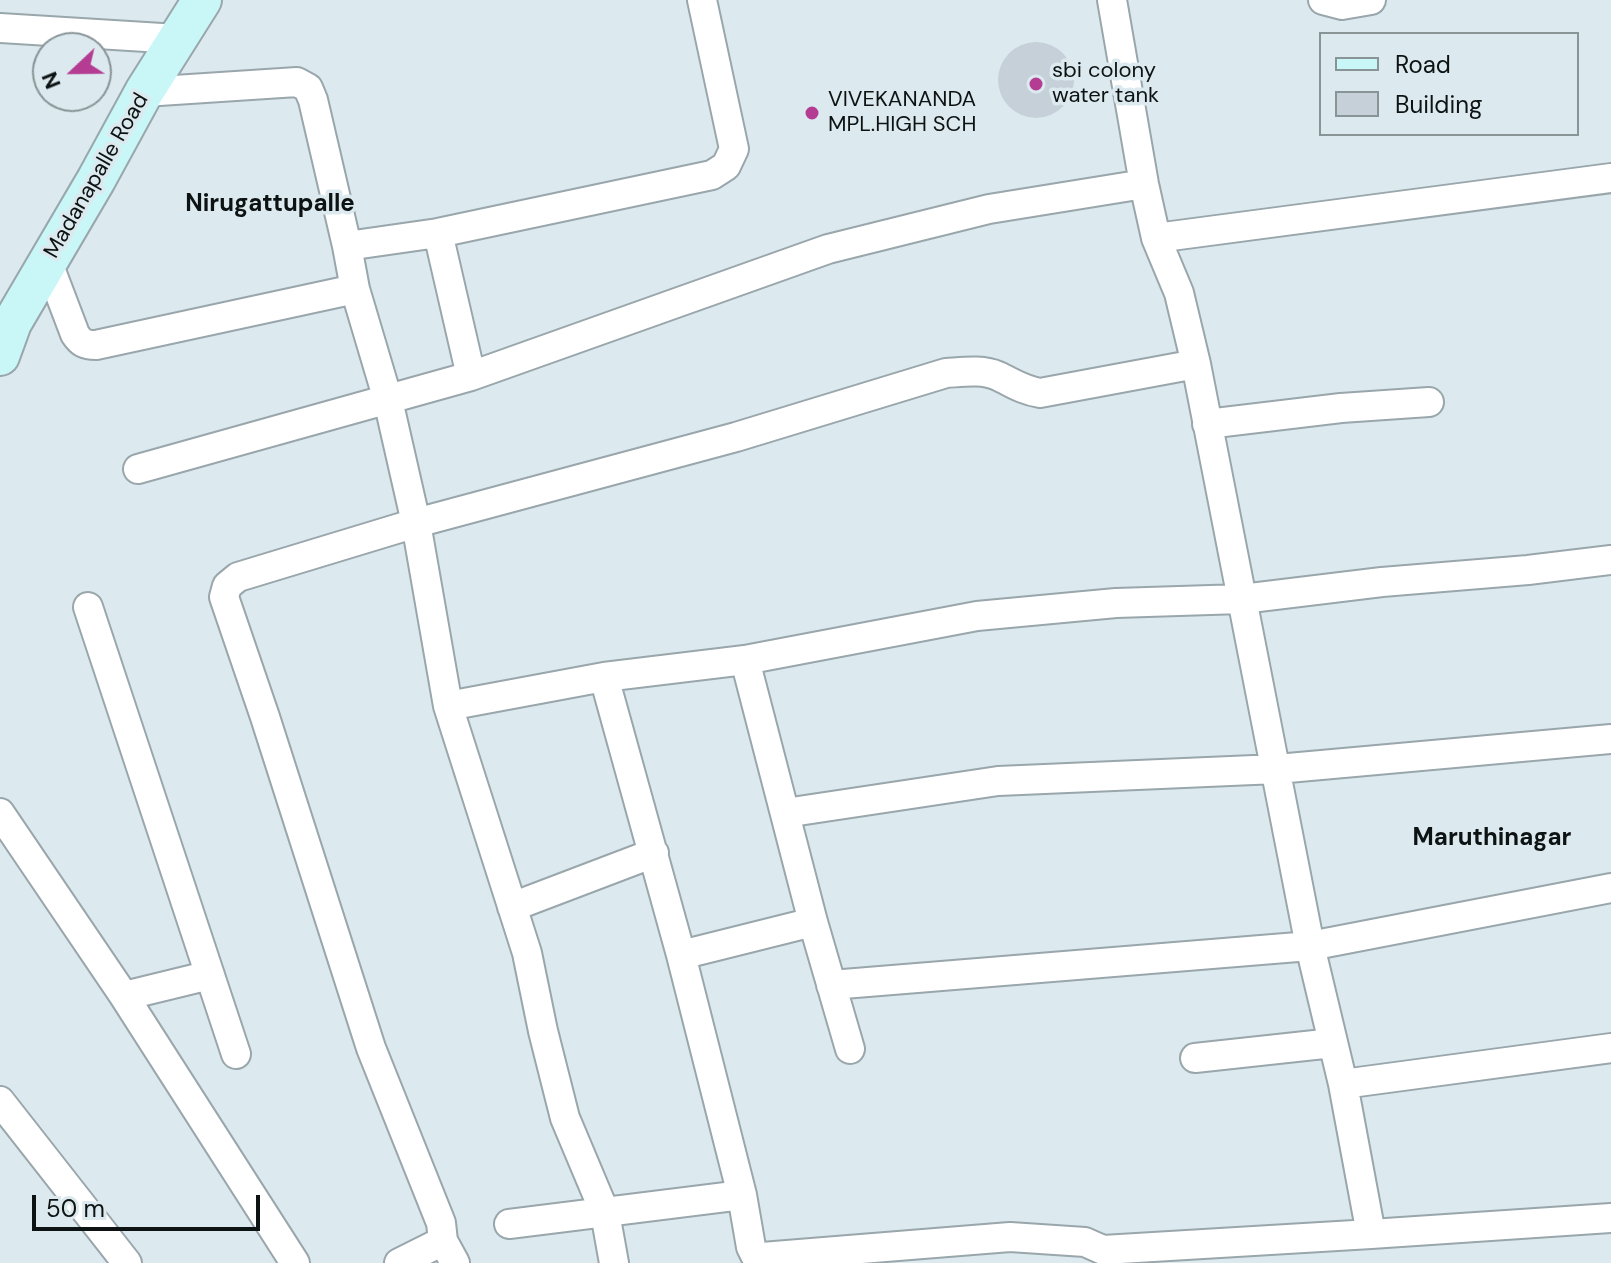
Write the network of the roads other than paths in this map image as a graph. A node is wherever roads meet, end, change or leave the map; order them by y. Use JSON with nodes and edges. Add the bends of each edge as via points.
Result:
{"nodes":[{"id":1,"x":202,"y":0,"type":"edge"},
{"id":2,"x":702,"y":0,"type":"edge"},
{"id":3,"x":1112,"y":0,"type":"edge"},
{"id":4,"x":1323,"y":0,"type":"edge"},
{"id":5,"x":1371,"y":0,"type":"edge"},
{"id":6,"x":0,"y":28,"type":"edge"},
{"id":7,"x":178,"y":39,"type":"junction"},
{"id":8,"x":144,"y":92,"type":"junction"},
{"id":9,"x":1611,"y":178,"type":"edge"},
{"id":10,"x":1144,"y":184,"type":"junction"},
{"id":11,"x":438,"y":233,"type":"junction"},
{"id":12,"x":1156,"y":238,"type":"junction"},
{"id":13,"x":347,"y":246,"type":"junction"},
{"id":14,"x":48,"y":263,"type":"junction"},
{"id":15,"x":355,"y":289,"type":"junction"},
{"id":16,"x":0,"y":356,"type":"edge"},
{"id":17,"x":1196,"y":364,"type":"junction"},
{"id":18,"x":471,"y":376,"type":"junction"},
{"id":19,"x":388,"y":400,"type":"junction"},
{"id":20,"x":1429,"y":402,"type":"dead end"},
{"id":21,"x":1207,"y":424,"type":"junction"},
{"id":22,"x":138,"y":469,"type":"dead end"},
{"id":23,"x":416,"y":523,"type":"junction"},
{"id":24,"x":1611,"y":560,"type":"edge"},
{"id":25,"x":1242,"y":599,"type":"junction"},
{"id":26,"x":88,"y":607,"type":"dead end"},
{"id":27,"x":745,"y":660,"type":"junction"},
{"id":28,"x":604,"y":677,"type":"junction"},
{"id":29,"x":448,"y":706,"type":"junction"},
{"id":30,"x":1611,"y":739,"type":"edge"},
{"id":31,"x":1277,"y":769,"type":"junction"},
{"id":32,"x":0,"y":813,"type":"edge"},
{"id":33,"x":785,"y":813,"type":"junction"},
{"id":34,"x":654,"y":853,"type":"junction"},
{"id":35,"x":1611,"y":888,"type":"edge"},
{"id":36,"x":512,"y":907,"type":"junction"},
{"id":37,"x":813,"y":922,"type":"junction"},
{"id":38,"x":1310,"y":946,"type":"junction"},
{"id":39,"x":681,"y":955,"type":"junction"},
{"id":40,"x":210,"y":975,"type":"junction"},
{"id":41,"x":831,"y":985,"type":"junction"},
{"id":42,"x":124,"y":996,"type":"junction"},
{"id":43,"x":1333,"y":1043,"type":"junction"},
{"id":44,"x":1611,"y":1048,"type":"edge"},
{"id":45,"x":850,"y":1049,"type":"dead end"},
{"id":46,"x":236,"y":1054,"type":"dead end"},
{"id":47,"x":1195,"y":1058,"type":"dead end"},
{"id":48,"x":1343,"y":1084,"type":"junction"},
{"id":49,"x":0,"y":1101,"type":"edge"},
{"id":50,"x":742,"y":1195,"type":"junction"},
{"id":51,"x":605,"y":1213,"type":"junction"},
{"id":52,"x":1611,"y":1218,"type":"edge"},
{"id":53,"x":509,"y":1224,"type":"dead end"},
{"id":54,"x":1371,"y":1234,"type":"junction"},
{"id":55,"x":449,"y":1252,"type":"edge"},
{"id":56,"x":1102,"y":1257,"type":"edge"},
{"id":57,"x":127,"y":1263,"type":"edge"},
{"id":58,"x":295,"y":1263,"type":"edge"},
{"id":59,"x":399,"y":1263,"type":"edge"},
{"id":60,"x":614,"y":1263,"type":"edge"}],
"edges":[{"from":1,"to":7,"type":"main road","name":"Madanapalle Road"},
{"from":2,"to":11,"type":"street","via":[[734,149],[726,166],[712,175]]},
{"from":3,"to":10,"type":"street"},
{"from":4,"to":5,"type":"street","via":[[1342,5]]},
{"from":6,"to":7,"type":"street"},
{"from":7,"to":8,"type":"main road","name":"Madanapalle Road"},
{"from":8,"to":13,"type":"street","via":[[297,82],[308,88]]},
{"from":8,"to":14,"type":"main road","name":"Madanapalle Road"},
{"from":9,"to":12,"type":"street"},
{"from":10,"to":12,"type":"street"},
{"from":10,"to":18,"type":"street","via":[[989,209],[828,249]]},
{"from":11,"to":13,"type":"street"},
{"from":11,"to":18,"type":"street"},
{"from":12,"to":17,"type":"street","via":[[1179,293]]},
{"from":13,"to":15,"type":"street"},
{"from":14,"to":15,"type":"street","via":[[75,334],[86,345]]},
{"from":14,"to":16,"type":"main road","name":"Madanapalle Road","via":[[12,323]]},
{"from":15,"to":19,"type":"street"},
{"from":17,"to":21,"type":"street"},
{"from":17,"to":23,"type":"street","via":[[1040,393],[996,375],[946,373],[736,437]]},
{"from":18,"to":19,"type":"street"},
{"from":19,"to":22,"type":"street"},
{"from":19,"to":23,"type":"street"},
{"from":20,"to":21,"type":"street"},
{"from":21,"to":25,"type":"street"},
{"from":23,"to":29,"type":"street"},
{"from":23,"to":55,"type":"street","via":[[238,577],[224,597],[371,1048]]},
{"from":24,"to":25,"type":"street"},
{"from":25,"to":27,"type":"street","via":[[1116,603],[977,616]]},
{"from":25,"to":31,"type":"street"},
{"from":26,"to":40,"type":"street"},
{"from":27,"to":28,"type":"street"},
{"from":27,"to":33,"type":"street"},
{"from":28,"to":29,"type":"street"},
{"from":28,"to":34,"type":"street"},
{"from":29,"to":36,"type":"street"},
{"from":30,"to":31,"type":"street"},
{"from":31,"to":33,"type":"street","via":[[998,781]]},
{"from":31,"to":38,"type":"street"},
{"from":32,"to":42,"type":"street"},
{"from":33,"to":37,"type":"street"},
{"from":34,"to":36,"type":"street"},
{"from":34,"to":39,"type":"street"},
{"from":35,"to":38,"type":"street"},
{"from":36,"to":51,"type":"street","via":[[565,1118]]},
{"from":37,"to":39,"type":"street"},
{"from":37,"to":41,"type":"street"},
{"from":38,"to":41,"type":"street"},
{"from":38,"to":43,"type":"street"},
{"from":39,"to":50,"type":"street"},
{"from":40,"to":42,"type":"street"},
{"from":40,"to":46,"type":"street"},
{"from":41,"to":45,"type":"street"},
{"from":42,"to":58,"type":"street"},
{"from":43,"to":47,"type":"street"},
{"from":43,"to":48,"type":"street"},
{"from":44,"to":48,"type":"street"},
{"from":48,"to":54,"type":"street"},
{"from":49,"to":57,"type":"street"},
{"from":50,"to":51,"type":"street"},
{"from":50,"to":56,"type":"street","via":[[751,1247],[762,1257],[1010,1237],[1085,1242]]},
{"from":51,"to":53,"type":"street"},
{"from":51,"to":60,"type":"street"},
{"from":52,"to":54,"type":"street"},
{"from":54,"to":56,"type":"street"},
{"from":55,"to":59,"type":"street"}]}
